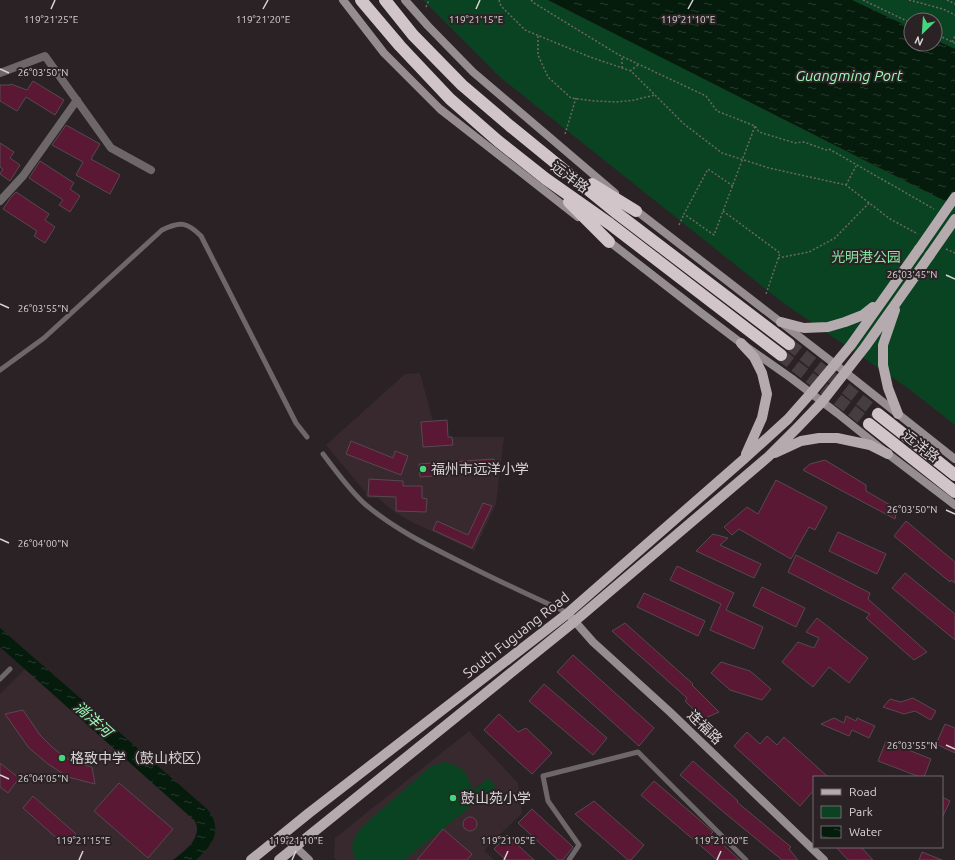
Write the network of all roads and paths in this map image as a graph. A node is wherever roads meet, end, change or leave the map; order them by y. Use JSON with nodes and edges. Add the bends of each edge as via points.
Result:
{"nodes":[{"id":1,"x":343,"y":0,"type":"edge"},
{"id":2,"x":362,"y":0,"type":"edge"},
{"id":3,"x":385,"y":0,"type":"edge"},
{"id":4,"x":405,"y":0,"type":"edge"},
{"id":5,"x":429,"y":0,"type":"edge"},
{"id":6,"x":499,"y":0,"type":"edge"},
{"id":7,"x":531,"y":0,"type":"edge"},
{"id":8,"x":863,"y":0,"type":"edge"},
{"id":9,"x":909,"y":0,"type":"edge"},
{"id":10,"x":947,"y":0,"type":"edge"},
{"id":11,"x":955,"y":4,"type":"edge"},
{"id":12,"x":426,"y":7,"type":"dead end"},
{"id":13,"x":955,"y":15,"type":"edge"},
{"id":14,"x":903,"y":19,"type":"edge"},
{"id":15,"x":538,"y":36,"type":"junction"},
{"id":16,"x":955,"y":36,"type":"edge"},
{"id":17,"x":943,"y":38,"type":"edge"},
{"id":18,"x":952,"y":42,"type":"junction"},
{"id":19,"x":955,"y":43,"type":"edge"},
{"id":20,"x":622,"y":57,"type":"junction"},
{"id":21,"x":639,"y":64,"type":"junction"},
{"id":22,"x":622,"y":68,"type":"junction"},
{"id":23,"x":630,"y":71,"type":"junction"},
{"id":24,"x":0,"y":73,"type":"edge"},
{"id":25,"x":655,"y":94,"type":"junction"},
{"id":26,"x":576,"y":98,"type":"junction"},
{"id":27,"x":77,"y":100,"type":"junction"},
{"id":28,"x":755,"y":126,"type":"junction"},
{"id":29,"x":565,"y":134,"type":"dead end"},
{"id":30,"x":743,"y":160,"type":"junction"},
{"id":31,"x":557,"y":163,"type":"junction"},
{"id":32,"x":857,"y":165,"type":"junction"},
{"id":33,"x":151,"y":170,"type":"dead end"},
{"id":34,"x":546,"y":178,"type":"junction"},
{"id":35,"x":846,"y":185,"type":"junction"},
{"id":36,"x":733,"y":186,"type":"junction"},
{"id":37,"x":955,"y":197,"type":"edge"},
{"id":38,"x":0,"y":201,"type":"edge"},
{"id":39,"x":869,"y":203,"type":"junction"},
{"id":40,"x":936,"y":210,"type":"dead end"},
{"id":41,"x":636,"y":211,"type":"junction"},
{"id":42,"x":723,"y":212,"type":"junction"},
{"id":43,"x":684,"y":214,"type":"junction"},
{"id":44,"x":955,"y":219,"type":"edge"},
{"id":45,"x":679,"y":225,"type":"dead end"},
{"id":46,"x":922,"y":236,"type":"dead end"},
{"id":47,"x":609,"y":242,"type":"junction"},
{"id":48,"x":942,"y":246,"type":"dead end"},
{"id":49,"x":955,"y":253,"type":"edge"},
{"id":50,"x":778,"y":258,"type":"junction"},
{"id":51,"x":766,"y":294,"type":"dead end"},
{"id":52,"x":887,"y":295,"type":"junction"},
{"id":53,"x":898,"y":302,"type":"junction"},
{"id":54,"x":781,"y":322,"type":"junction"},
{"id":55,"x":741,"y":343,"type":"junction"},
{"id":56,"x":789,"y":344,"type":"tunnel mouth"},
{"id":57,"x":781,"y":355,"type":"tunnel mouth"},
{"id":58,"x":835,"y":364,"type":"junction"},
{"id":59,"x":0,"y":370,"type":"edge"},
{"id":60,"x":845,"y":372,"type":"junction"},
{"id":61,"x":811,"y":393,"type":"junction"},
{"id":62,"x":822,"y":402,"type":"junction"},
{"id":63,"x":878,"y":414,"type":"tunnel mouth"},
{"id":64,"x":898,"y":414,"type":"junction"},
{"id":65,"x":869,"y":424,"type":"tunnel mouth"},
{"id":66,"x":307,"y":436,"type":"dead end"},
{"id":67,"x":323,"y":454,"type":"dead end"},
{"id":68,"x":888,"y":454,"type":"junction"},
{"id":69,"x":768,"y":457,"type":"junction"},
{"id":70,"x":744,"y":459,"type":"junction"},
{"id":71,"x":955,"y":459,"type":"edge"},
{"id":72,"x":955,"y":475,"type":"edge"},
{"id":73,"x":955,"y":492,"type":"edge"},
{"id":74,"x":955,"y":505,"type":"edge"},
{"id":75,"x":568,"y":613,"type":"junction"},
{"id":76,"x":575,"y":621,"type":"junction"},
{"id":77,"x":10,"y":669,"type":"dead end"},
{"id":78,"x":0,"y":679,"type":"edge"},
{"id":79,"x":282,"y":834,"type":"junction"},
{"id":80,"x":295,"y":847,"type":"junction"},
{"id":81,"x":251,"y":860,"type":"edge"},
{"id":82,"x":279,"y":860,"type":"edge"},
{"id":83,"x":309,"y":860,"type":"edge"},
{"id":84,"x":569,"y":860,"type":"edge"},
{"id":85,"x":746,"y":860,"type":"edge"},
{"id":86,"x":824,"y":860,"type":"edge"}],
"edges":[{"from":1,"to":47,"type":"main road","via":[[384,53],[440,109]]},
{"from":2,"to":34,"type":"highway","name":"远洋路","via":[[400,46],[450,99]]},
{"from":3,"to":31,"type":"highway","name":"远洋路","via":[[413,35],[462,85]]},
{"from":4,"to":41,"type":"main road","via":[[472,72]]},
{"from":5,"to":12,"type":"path"},
{"from":6,"to":15,"type":"path","via":[[501,6],[524,30]]},
{"from":7,"to":20,"type":"path"},
{"from":8,"to":14,"type":"path"},
{"from":9,"to":13,"type":"path"},
{"from":10,"to":11,"type":"path"},
{"from":15,"to":22,"type":"path"},
{"from":15,"to":26,"type":"path","via":[[538,55],[548,77],[571,98]]},
{"from":16,"to":18,"type":"path"},
{"from":17,"to":18,"type":"path"},
{"from":18,"to":19,"type":"path"},
{"from":20,"to":21,"type":"path"},
{"from":20,"to":22,"type":"path"},
{"from":21,"to":23,"type":"path"},
{"from":21,"to":28,"type":"path","via":[[706,96],[717,111]]},
{"from":22,"to":23,"type":"path"},
{"from":23,"to":25,"type":"path"},
{"from":24,"to":27,"type":"street","via":[[45,56]]},
{"from":25,"to":26,"type":"path","via":[[617,102]]},
{"from":25,"to":30,"type":"path","via":[[684,124],[722,153]]},
{"from":26,"to":29,"type":"path"},
{"from":27,"to":33,"type":"street","via":[[111,148]]},
{"from":27,"to":38,"type":"street","via":[[23,176]]},
{"from":28,"to":30,"type":"path"},
{"from":28,"to":32,"type":"path","via":[[759,132],[795,144],[804,142],[826,150],[830,149]]},
{"from":30,"to":35,"type":"path"},
{"from":30,"to":36,"type":"path"},
{"from":31,"to":41,"type":"highway"},
{"from":31,"to":56,"type":"highway","name":"远洋路","via":[[618,214]]},
{"from":32,"to":35,"type":"path"},
{"from":32,"to":40,"type":"path"},
{"from":34,"to":47,"type":"highway"},
{"from":34,"to":57,"type":"highway","name":"远洋路"},
{"from":35,"to":39,"type":"path"},
{"from":36,"to":42,"type":"path"},
{"from":36,"to":43,"type":"path","via":[[708,169]]},
{"from":37,"to":52,"type":"main road","bridge":true},
{"from":39,"to":46,"type":"path","via":[[890,219]]},
{"from":39,"to":50,"type":"path","via":[[835,238],[809,252]]},
{"from":41,"to":54,"type":"main road"},
{"from":42,"to":43,"type":"path","via":[[714,235]]},
{"from":42,"to":50,"type":"path","via":[[780,253]]},
{"from":43,"to":45,"type":"path"},
{"from":44,"to":53,"type":"main road","bridge":true},
{"from":47,"to":55,"type":"main road"},
{"from":48,"to":49,"type":"path"},
{"from":50,"to":51,"type":"path"},
{"from":52,"to":54,"type":"main road","via":[[863,315],[828,327],[804,328]]},
{"from":52,"to":58,"type":"main road","name":"South Fuguang Road"},
{"from":53,"to":60,"type":"main road","name":"South Fuguang Road"},
{"from":53,"to":64,"type":"main road","via":[[883,345],[888,388]]},
{"from":54,"to":58,"type":"main road"},
{"from":55,"to":61,"type":"main road"},
{"from":55,"to":70,"type":"main road","via":[[754,357],[762,373],[767,394],[762,418]]},
{"from":58,"to":60,"type":"main road"},
{"from":58,"to":61,"type":"main road","name":"South Fuguang Road"},
{"from":59,"to":66,"type":"lane","via":[[44,338],[162,230],[182,224],[192,228],[200,236],[296,423]]},
{"from":60,"to":62,"type":"main road","name":"South Fuguang Road"},
{"from":60,"to":64,"type":"main road"},
{"from":61,"to":62,"type":"main road"},
{"from":61,"to":70,"type":"main road","name":"South Fuguang Road","via":[[788,419]]},
{"from":62,"to":68,"type":"main road"},
{"from":62,"to":69,"type":"main road","name":"South Fuguang Road"},
{"from":63,"to":72,"type":"highway","name":"远洋路"},
{"from":64,"to":71,"type":"main road"},
{"from":65,"to":73,"type":"highway","name":"远洋路"},
{"from":67,"to":75,"type":"lane","via":[[342,480],[365,504],[392,525],[504,584]]},
{"from":68,"to":69,"type":"main road","via":[[870,445],[837,438],[819,438],[801,441]]},
{"from":68,"to":74,"type":"main road"},
{"from":69,"to":76,"type":"main road","name":"South Fuguang Road"},
{"from":70,"to":75,"type":"main road","name":"South Fuguang Road"},
{"from":75,"to":76,"type":"main road","name":"连福路"},
{"from":75,"to":79,"type":"main road","name":"South Fuguang Road"},
{"from":76,"to":80,"type":"main road","name":"South Fuguang Road"},
{"from":76,"to":86,"type":"main road","name":"连福路","via":[[593,642]]},
{"from":77,"to":78,"type":"lane"},
{"from":79,"to":80,"type":"main road"},
{"from":79,"to":81,"type":"main road","name":"South Fuguang Road"},
{"from":80,"to":82,"type":"main road","name":"South Fuguang Road"},
{"from":80,"to":83,"type":"main road"},
{"from":84,"to":85,"type":"lane","via":[[579,845],[548,801],[543,776],[638,752]]}]}
